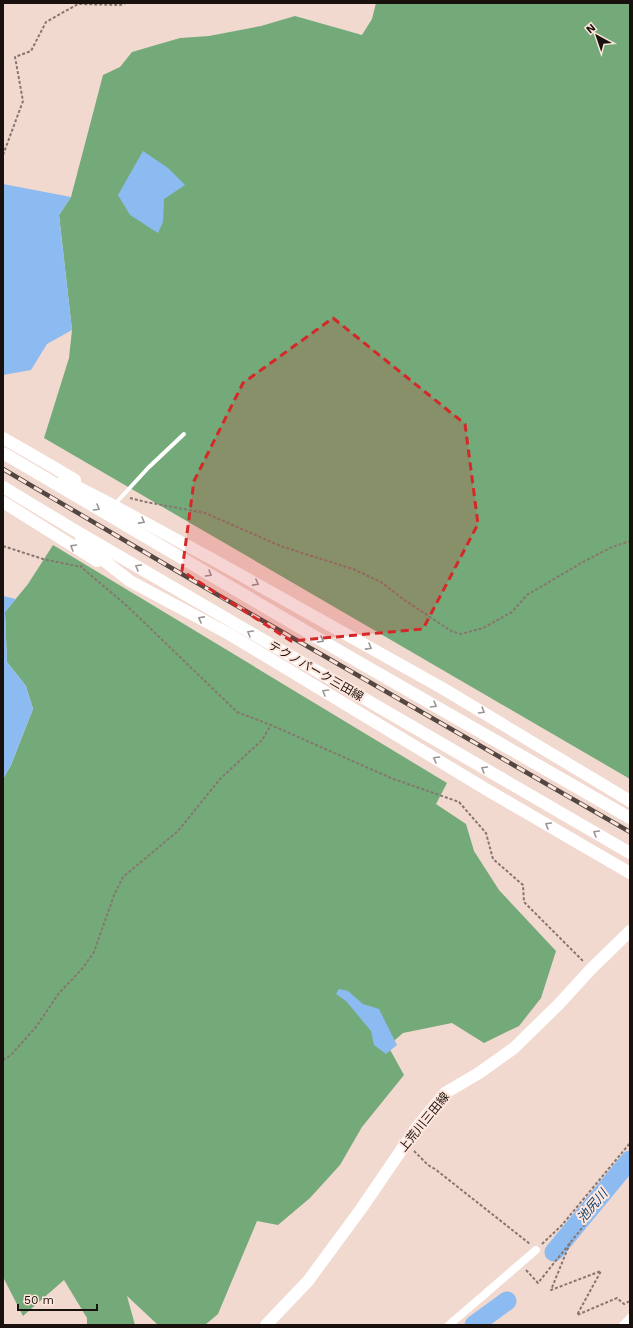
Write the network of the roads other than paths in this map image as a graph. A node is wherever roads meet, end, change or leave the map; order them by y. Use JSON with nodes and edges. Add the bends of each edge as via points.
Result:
{"nodes":[{"id":1,"x":184,"y":434,"type":"dead end"},
{"id":2,"x":3,"y":438,"type":"edge"},
{"id":3,"x":3,"y":452,"type":"edge"},
{"id":4,"x":3,"y":487,"type":"edge"},
{"id":5,"x":114,"y":501,"type":"junction"},
{"id":6,"x":3,"y":502,"type":"edge"},
{"id":7,"x":76,"y":531,"type":"junction"},
{"id":8,"x":130,"y":581,"type":"junction"},
{"id":9,"x":630,"y":800,"type":"edge"},
{"id":10,"x":630,"y":818,"type":"edge"},
{"id":11,"x":630,"y":853,"type":"edge"},
{"id":12,"x":630,"y":873,"type":"edge"},
{"id":13,"x":630,"y":931,"type":"edge"},
{"id":14,"x":536,"y":1250,"type":"road end"},
{"id":15,"x":630,"y":1318,"type":"edge"},
{"id":16,"x":266,"y":1325,"type":"edge"},
{"id":17,"x":449,"y":1325,"type":"edge"},
{"id":18,"x":623,"y":1325,"type":"edge"}],
"edges":[{"from":1,"to":5,"type":"lane"},
{"from":2,"to":5,"type":"main road"},
{"from":3,"to":5,"type":"main road"},
{"from":3,"to":10,"type":"main road","one_way":true,"via":[[336,649]]},
{"from":4,"to":7,"type":"main road","name":"テクノパーク三田線"},
{"from":5,"to":9,"type":"main road","one_way":true,"via":[[442,688]]},
{"from":8,"to":6,"type":"main road","one_way":true},
{"from":7,"to":8,"type":"main road","via":[[93,552]]},
{"from":11,"to":7,"type":"main road","name":"テクノパーク三田線","one_way":true},
{"from":12,"to":8,"type":"main road","one_way":true,"via":[[229,634]]},
{"from":13,"to":16,"type":"main road","name":"上荒川三田線","via":[[514,1048],[445,1093],[417,1127],[308,1281]]},
{"from":14,"to":17,"type":"street"},
{"from":15,"to":18,"type":"street"}]}
